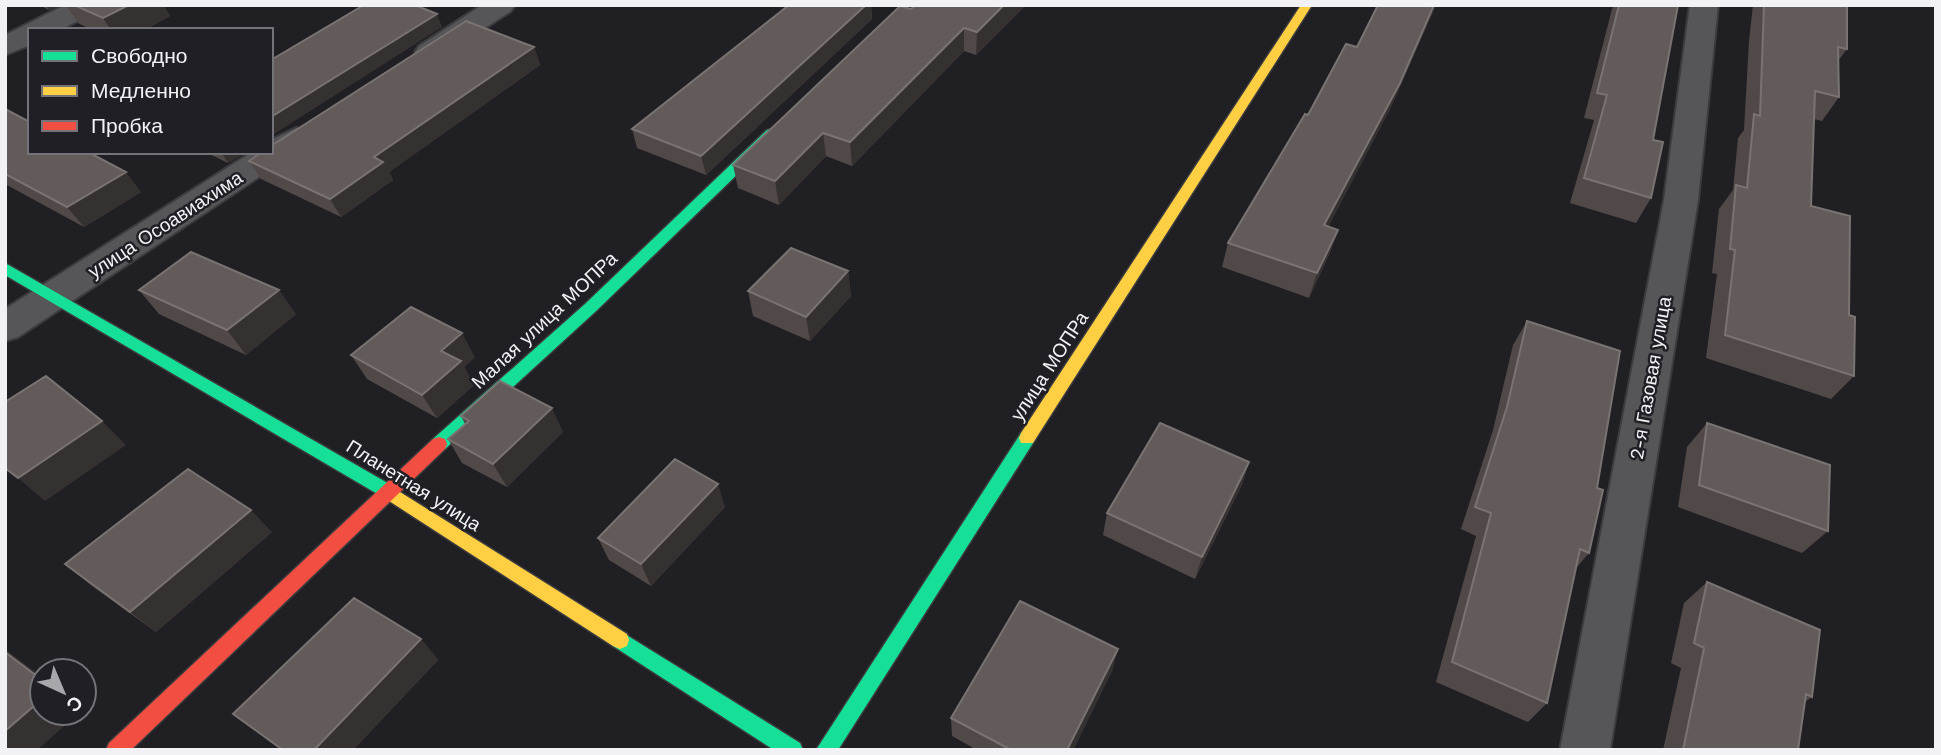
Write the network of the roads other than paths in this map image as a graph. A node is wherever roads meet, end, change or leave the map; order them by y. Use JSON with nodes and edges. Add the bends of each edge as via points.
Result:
{"nodes":[{"id":1,"x":87,"y":5,"type":"edge"},
{"id":2,"x":501,"y":5,"type":"edge"},
{"id":3,"x":1307,"y":5,"type":"edge"},
{"id":4,"x":1704,"y":5,"type":"edge"},
{"id":5,"x":42,"y":28,"type":"edge"},
{"id":6,"x":28,"y":35,"type":"edge"},
{"id":7,"x":5,"y":46,"type":"edge"},
{"id":8,"x":409,"y":65,"type":"edge"},
{"id":9,"x":781,"y":124,"type":"edge"},
{"id":10,"x":317,"y":125,"type":"edge"},
{"id":11,"x":272,"y":154,"type":"edge"},
{"id":12,"x":273,"y":154,"type":"edge"},
{"id":13,"x":5,"y":268,"type":"edge"},
{"id":14,"x":54,"y":296,"type":"junction"},
{"id":15,"x":5,"y":327,"type":"edge"},
{"id":16,"x":387,"y":491,"type":"junction"},
{"id":17,"x":116,"y":750,"type":"edge"},
{"id":18,"x":793,"y":750,"type":"edge"},
{"id":19,"x":826,"y":750,"type":"edge"},
{"id":20,"x":1585,"y":750,"type":"edge"}],
"edges":[{"from":1,"to":5,"type":"street"},
{"from":2,"to":8,"type":"street"},
{"from":3,"to":19,"type":"street","name":"улица МОПРа"},
{"from":4,"to":20,"type":"street","name":"2-я Газовая улица","via":[[1681,200]]},
{"from":6,"to":7,"type":"street"},
{"from":9,"to":16,"type":"street","name":"Малая улица МОПРа","via":[[590,307]]},
{"from":10,"to":12,"type":"street","name":"улица Осоавиахима"},
{"from":11,"to":14,"type":"street","name":"улица Осоавиахима"},
{"from":13,"to":14,"type":"street","name":"Планетная улица"},
{"from":14,"to":15,"type":"street","name":"улица Осоавиахима"},
{"from":14,"to":16,"type":"street","name":"Планетная улица"},
{"from":16,"to":17,"type":"street","name":"Малая улица МОПРа"},
{"from":16,"to":18,"type":"street","name":"Планетная улица"}]}
